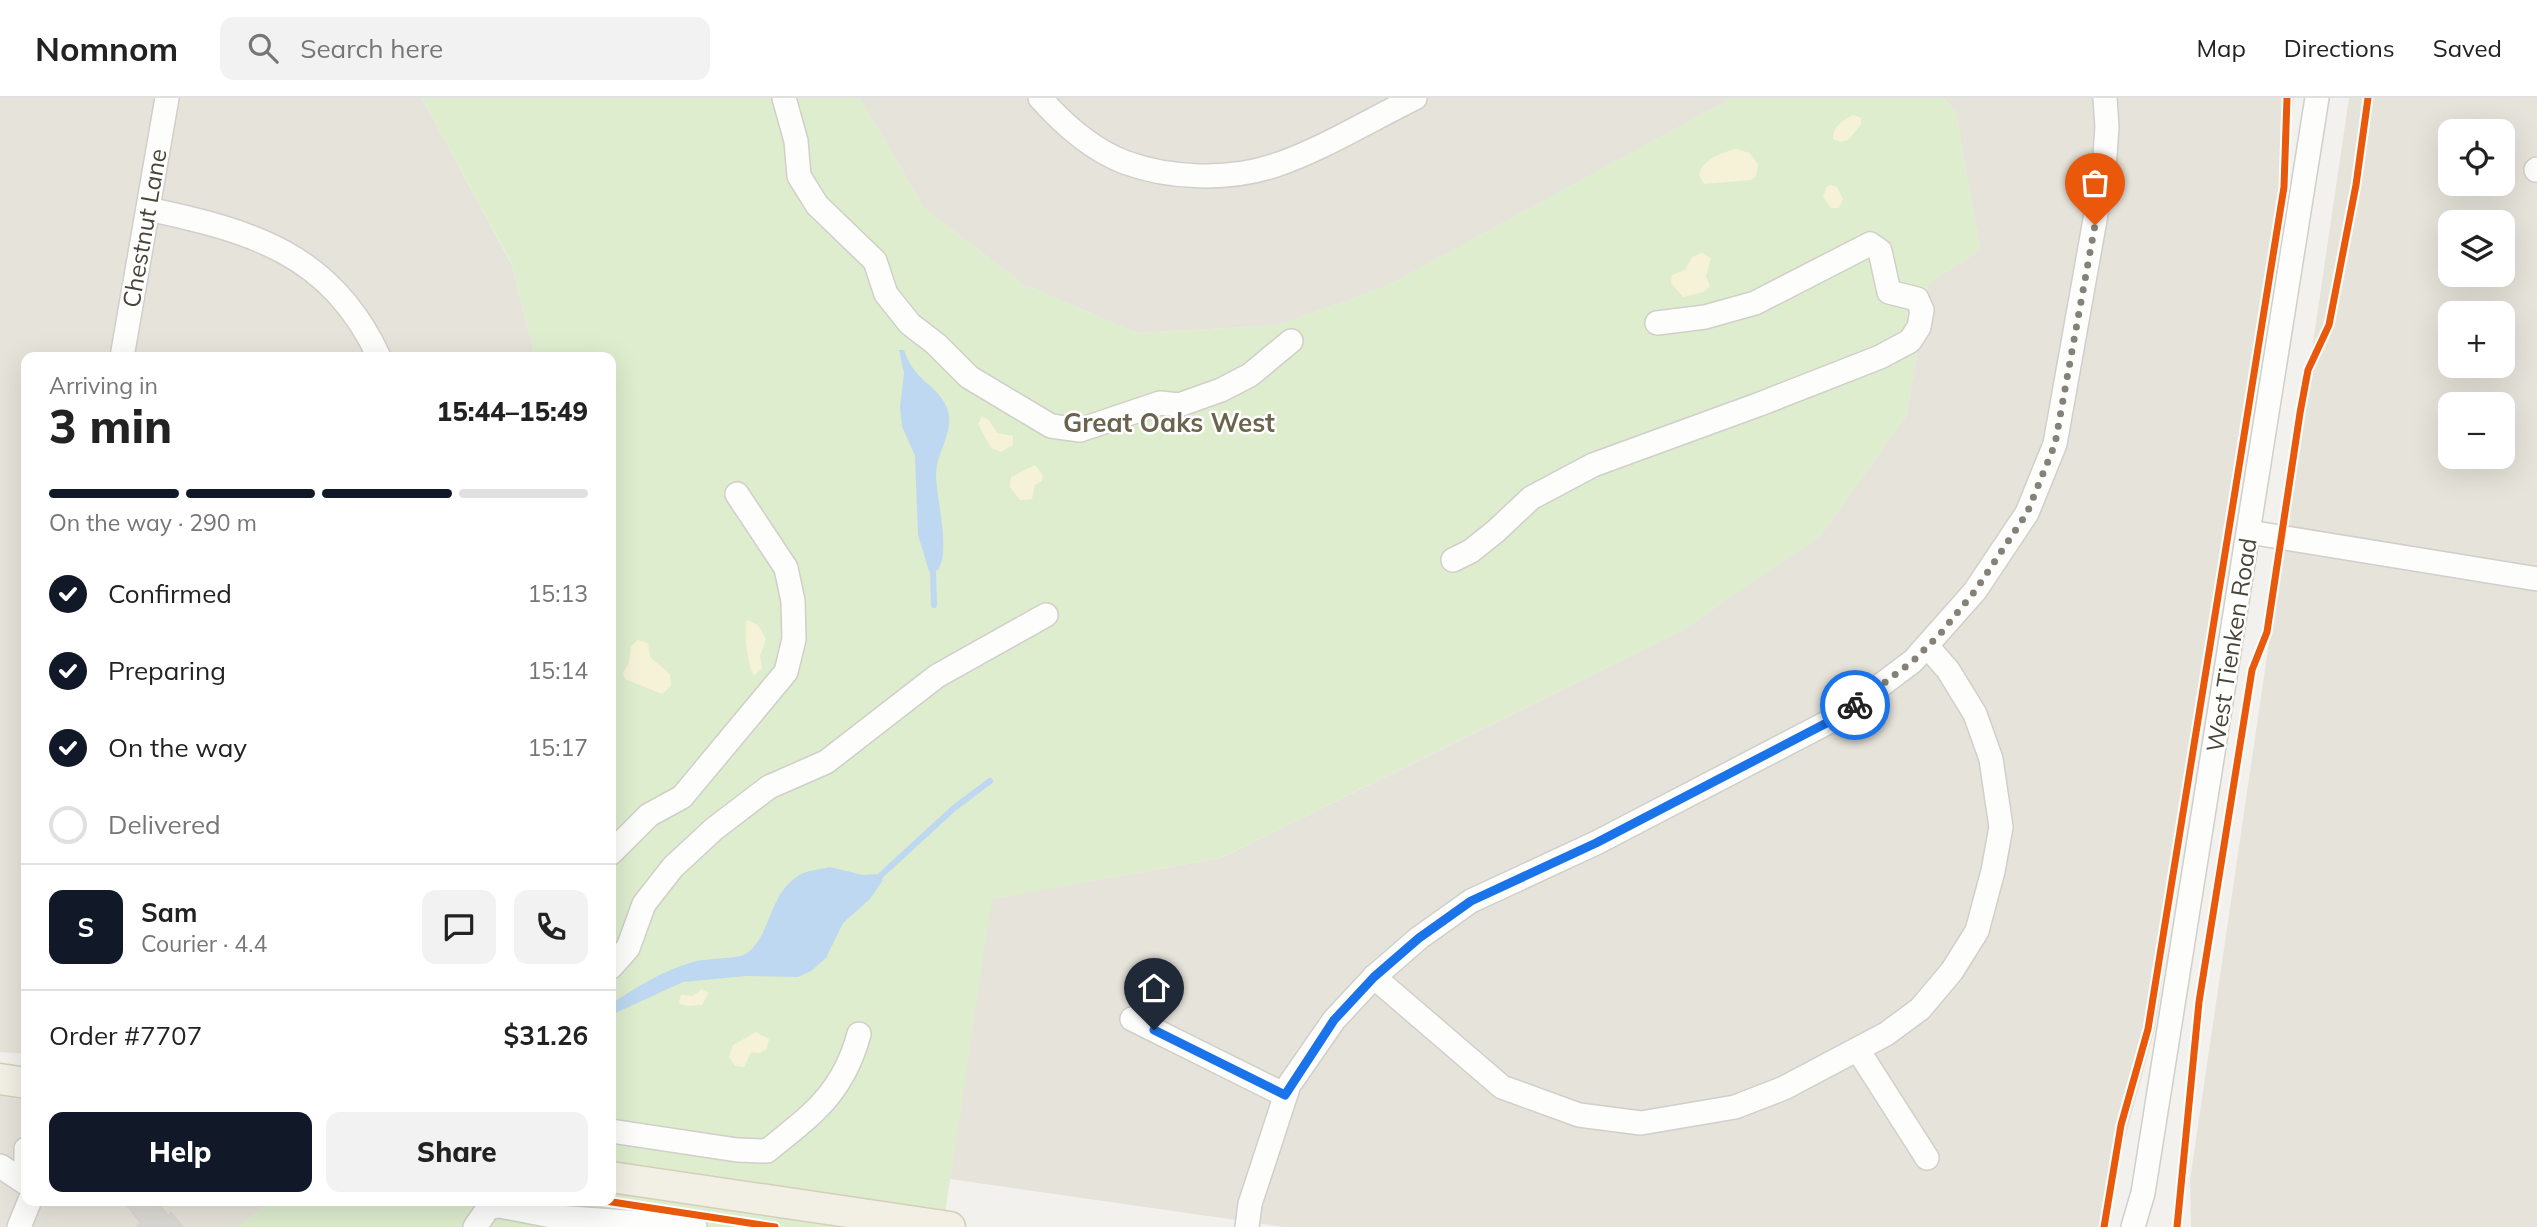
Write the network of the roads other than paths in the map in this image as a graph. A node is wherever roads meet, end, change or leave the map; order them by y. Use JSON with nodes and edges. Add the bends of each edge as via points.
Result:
{"nodes":[{"id":1,"x":167,"y":98,"type":"edge"},
{"id":2,"x":784,"y":98,"type":"edge"},
{"id":3,"x":1040,"y":98,"type":"edge"},
{"id":4,"x":1415,"y":98,"type":"edge"},
{"id":5,"x":2105,"y":98,"type":"edge"},
{"id":6,"x":2318,"y":98,"type":"edge"},
{"id":7,"x":148,"y":209,"type":"junction"},
{"id":8,"x":1657,"y":323,"type":"dead end"},
{"id":9,"x":1292,"y":341,"type":"dead end"},
{"id":10,"x":123,"y":352,"type":"edge"},
{"id":11,"x":377,"y":352,"type":"edge"},
{"id":12,"x":737,"y":494,"type":"dead end"},
{"id":13,"x":2249,"y":531,"type":"junction"},
{"id":14,"x":1453,"y":560,"type":"dead end"},
{"id":15,"x":2537,"y":579,"type":"edge"},
{"id":16,"x":1046,"y":615,"type":"dead end"},
{"id":17,"x":1927,"y":646,"type":"junction"},
{"id":18,"x":616,"y":848,"type":"edge"},
{"id":19,"x":616,"y":961,"type":"edge"},
{"id":20,"x":1374,"y":977,"type":"junction"},
{"id":21,"x":1132,"y":1019,"type":"dead end"},
{"id":22,"x":859,"y":1034,"type":"dead end"},
{"id":23,"x":1858,"y":1050,"type":"junction"},
{"id":24,"x":0,"y":1079,"type":"edge"},
{"id":25,"x":21,"y":1082,"type":"edge"},
{"id":26,"x":1285,"y":1095,"type":"junction"},
{"id":27,"x":616,"y":1132,"type":"edge"},
{"id":28,"x":1927,"y":1158,"type":"dead end"},
{"id":29,"x":0,"y":1166,"type":"edge"},
{"id":30,"x":616,"y":1178,"type":"edge"},
{"id":31,"x":21,"y":1180,"type":"edge"},
{"id":32,"x":2143,"y":1192,"type":"junction"},
{"id":33,"x":28,"y":1206,"type":"edge"},
{"id":34,"x":19,"y":1227,"type":"edge"},
{"id":35,"x":475,"y":1227,"type":"edge"},
{"id":36,"x":695,"y":1227,"type":"edge"},
{"id":37,"x":950,"y":1227,"type":"edge"},
{"id":38,"x":1247,"y":1227,"type":"edge"},
{"id":39,"x":2133,"y":1227,"type":"edge"},
{"id":40,"x":2144,"y":1227,"type":"edge"}],
"edges":[{"from":1,"to":7,"type":"street","name":"Chestnut Lane"},
{"from":2,"to":9,"type":"street","via":[[796,141],[799,176],[817,205],[875,261],[886,294],[910,324],[969,377],[1051,426],[1080,430],[1160,403],[1179,405],[1250,375]]},
{"from":3,"to":4,"type":"street","via":[[1080,137],[1124,162],[1230,177],[1277,165]]},
{"from":5,"to":17,"type":"street","via":[[2104,169],[2055,444],[2027,513],[2001,554]]},
{"from":6,"to":13,"type":"street","name":"West Tienken Road"},
{"from":7,"to":10,"type":"street","name":"Chestnut Lane"},
{"from":7,"to":11,"type":"street","via":[[247,234],[294,256],[332,287]]},
{"from":8,"to":14,"type":"street","via":[[1705,317],[1755,303],[1870,244],[1880,251],[1889,292],[1917,299],[1922,310],[1910,341],[1880,357],[1593,465],[1531,498],[1471,551]]},
{"from":12,"to":18,"type":"street","via":[[786,568],[794,639],[786,672],[682,797],[649,815]]},
{"from":13,"to":15,"type":"street"},
{"from":13,"to":32,"type":"street","name":"West Tienken Road"},
{"from":16,"to":19,"type":"street","via":[[937,676],[826,762],[769,787],[714,829],[673,867],[644,904],[628,948]]},
{"from":17,"to":20,"type":"street","via":[[1840,716],[1596,843],[1471,901]]},
{"from":17,"to":23,"type":"street","via":[[1975,714],[1991,759],[2001,827],[1976,931],[1952,971],[1920,1009]]},
{"from":20,"to":23,"type":"street","via":[[1502,1087],[1579,1115],[1641,1123],[1735,1107]]},
{"from":20,"to":26,"type":"street","via":[[1334,1020]]},
{"from":21,"to":26,"type":"street"},
{"from":22,"to":27,"type":"street","via":[[851,1064],[831,1096],[767,1151]]},
{"from":23,"to":28,"type":"street"},
{"from":24,"to":25,"type":"main road"},
{"from":26,"to":38,"type":"street"},
{"from":29,"to":31,"type":"street"},
{"from":30,"to":37,"type":"main road"},
{"from":32,"to":39,"type":"street","name":"West Tienken Road"},
{"from":32,"to":40,"type":"street","name":"West Tienken Road"},
{"from":33,"to":34,"type":"street"},
{"from":35,"to":36,"type":"street","via":[[489,1207],[500,1206],[557,1217]]}]}
